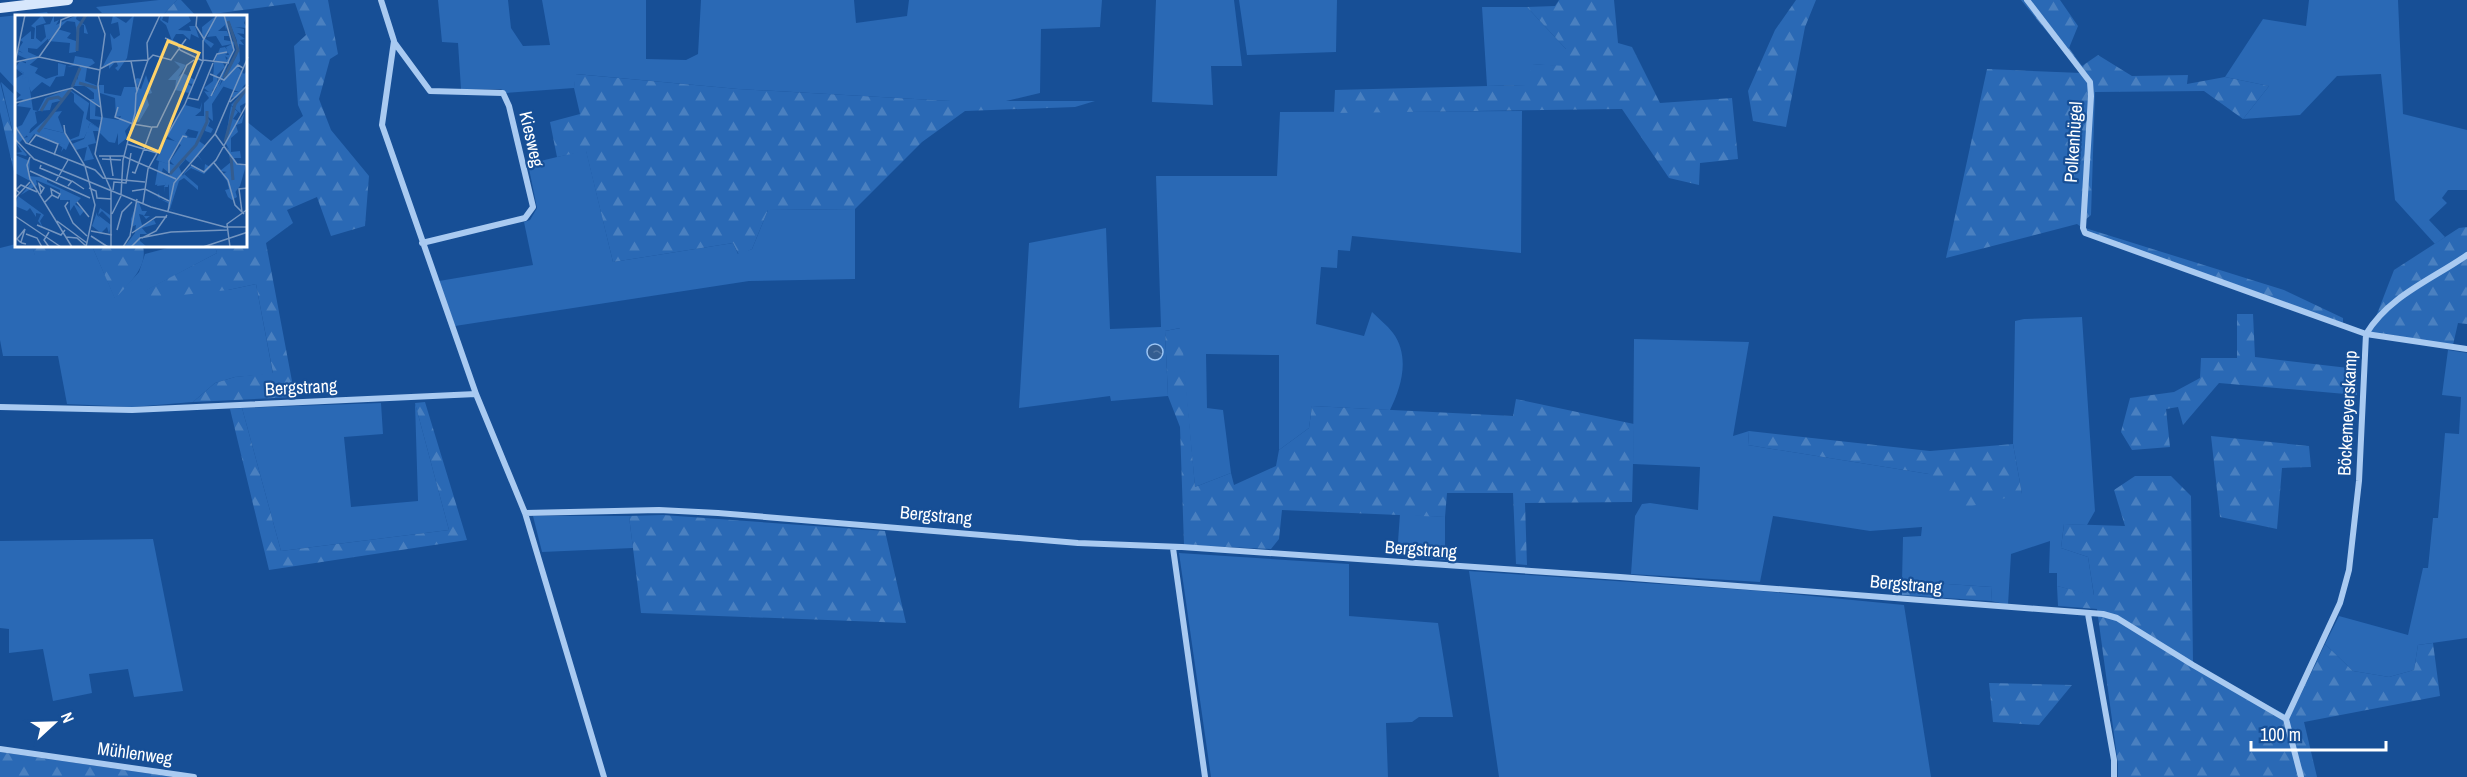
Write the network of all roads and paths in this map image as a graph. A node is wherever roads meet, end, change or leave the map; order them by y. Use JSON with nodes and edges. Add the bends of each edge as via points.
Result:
{"nodes":[{"id":1,"x":68,"y":0,"type":"edge"},
{"id":2,"x":381,"y":0,"type":"edge"},
{"id":3,"x":2027,"y":0,"type":"edge"},
{"id":4,"x":0,"y":8,"type":"edge"},
{"id":5,"x":394,"y":41,"type":"junction"},
{"id":6,"x":2085,"y":233,"type":"joint"},
{"id":7,"x":422,"y":243,"type":"junction"},
{"id":8,"x":2467,"y":255,"type":"edge"},
{"id":9,"x":2366,"y":334,"type":"junction"},
{"id":10,"x":2467,"y":349,"type":"edge"},
{"id":11,"x":476,"y":394,"type":"junction"},
{"id":12,"x":0,"y":407,"type":"edge"},
{"id":13,"x":525,"y":513,"type":"junction"},
{"id":14,"x":1173,"y":548,"type":"junction"},
{"id":15,"x":2088,"y":614,"type":"junction"},
{"id":16,"x":2286,"y":719,"type":"junction"},
{"id":17,"x":0,"y":749,"type":"edge"},
{"id":18,"x":194,"y":777,"type":"edge"},
{"id":19,"x":604,"y":777,"type":"edge"},
{"id":20,"x":1205,"y":777,"type":"edge"},
{"id":21,"x":2114,"y":777,"type":"edge"},
{"id":22,"x":2301,"y":777,"type":"edge"}],
"edges":[{"from":1,"to":4,"type":"main road"},
{"from":2,"to":5,"type":"street","name":"Kiesweg"},
{"from":3,"to":6,"type":"street","name":"Polkenhügel","via":[[2090,82]]},
{"from":5,"to":7,"type":"street","name":"Kiesweg","via":[[382,125]]},
{"from":5,"to":7,"type":"street","name":"Kiesweg","via":[[430,91],[503,93],[533,207],[525,218]]},
{"from":6,"to":9,"type":"street","name":"Böckemeyerskamp"},
{"from":7,"to":11,"type":"street","name":"Kiesweg"},
{"from":8,"to":9,"type":"street","via":[[2394,300]]},
{"from":9,"to":10,"type":"street"},
{"from":9,"to":16,"type":"street","name":"Böckemeyerskamp","via":[[2359,481],[2349,570],[2340,603]]},
{"from":11,"to":12,"type":"street","name":"Bergstrang","via":[[132,410]]},
{"from":11,"to":13,"type":"street"},
{"from":13,"to":14,"type":"street","name":"Bergstrang","via":[[659,510]]},
{"from":13,"to":19,"type":"street"},
{"from":14,"to":15,"type":"street","name":"Bergstrang","via":[[1620,577]]},
{"from":14,"to":20,"type":"street"},
{"from":15,"to":16,"type":"street","name":"Bergstrang","via":[[2116,618]]},
{"from":15,"to":21,"type":"street"},
{"from":16,"to":22,"type":"street"},
{"from":17,"to":18,"type":"street","name":"Mühlenweg"}]}
